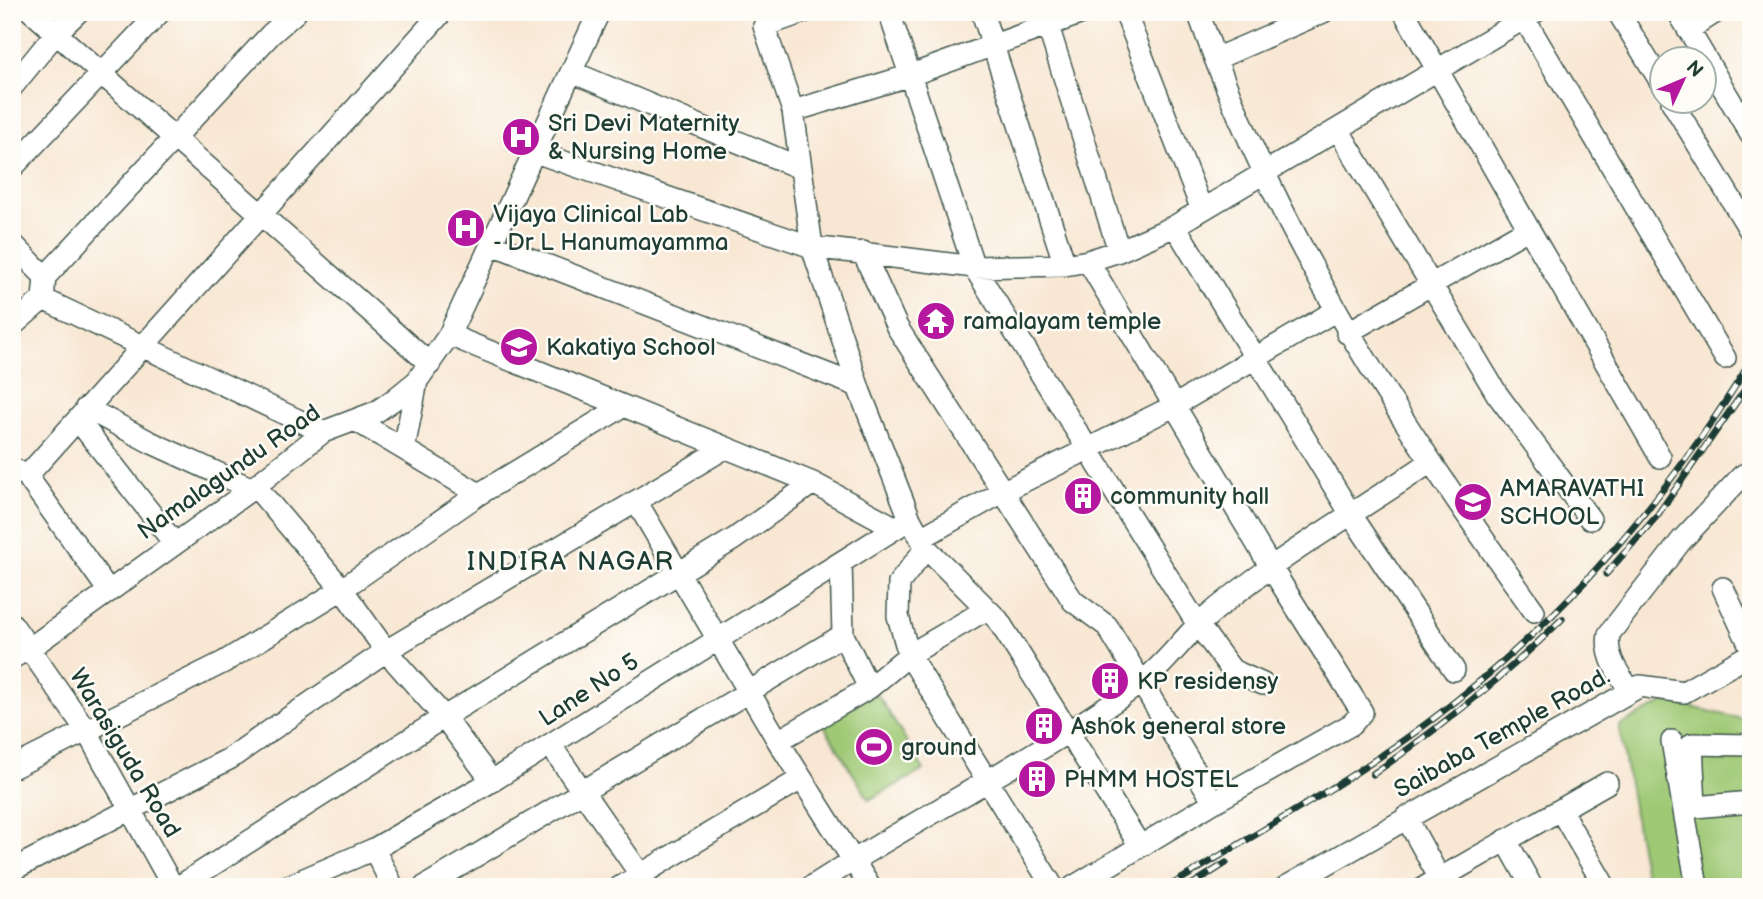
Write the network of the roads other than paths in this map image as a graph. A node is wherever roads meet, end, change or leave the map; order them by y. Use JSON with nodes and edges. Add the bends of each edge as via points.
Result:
{"nodes":[{"id":1,"x":32,"y":12,"type":"edge"},
{"id":2,"x":78,"y":12,"type":"edge"},
{"id":3,"x":160,"y":12,"type":"edge"},
{"id":4,"x":296,"y":12,"type":"edge"},
{"id":5,"x":442,"y":12,"type":"edge"},
{"id":6,"x":599,"y":12,"type":"edge"},
{"id":7,"x":804,"y":12,"type":"edge"},
{"id":8,"x":889,"y":12,"type":"edge"},
{"id":9,"x":982,"y":12,"type":"edge"},
{"id":10,"x":1125,"y":12,"type":"edge"},
{"id":11,"x":1199,"y":12,"type":"edge"},
{"id":12,"x":1323,"y":12,"type":"edge"},
{"id":13,"x":1404,"y":12,"type":"edge"},
{"id":14,"x":1618,"y":12,"type":"edge"},
{"id":15,"x":1716,"y":12,"type":"edge"},
{"id":16,"x":1081,"y":13,"type":"edge"},
{"id":17,"x":1530,"y":15,"type":"edge"},
{"id":18,"x":1683,"y":21,"type":"edge"},
{"id":19,"x":1048,"y":26,"type":"junction"},
{"id":20,"x":55,"y":33,"type":"junction"},
{"id":21,"x":993,"y":43,"type":"junction"},
{"id":22,"x":1215,"y":59,"type":"junction"},
{"id":23,"x":1648,"y":62,"type":"edge"},
{"id":24,"x":1436,"y":69,"type":"junction"},
{"id":25,"x":572,"y":72,"type":"junction"},
{"id":26,"x":101,"y":75,"type":"junction"},
{"id":27,"x":911,"y":75,"type":"junction"},
{"id":28,"x":12,"y":87,"type":"edge"},
{"id":29,"x":793,"y":111,"type":"junction"},
{"id":30,"x":1681,"y":116,"type":"edge"},
{"id":31,"x":1339,"y":131,"type":"junction"},
{"id":32,"x":1750,"y":132,"type":"edge"},
{"id":33,"x":174,"y":140,"type":"junction"},
{"id":34,"x":535,"y":152,"type":"junction"},
{"id":35,"x":12,"y":168,"type":"edge"},
{"id":36,"x":800,"y":168,"type":"junction"},
{"id":37,"x":1263,"y":174,"type":"junction"},
{"id":38,"x":1202,"y":210,"type":"junction"},
{"id":39,"x":260,"y":217,"type":"junction"},
{"id":40,"x":1174,"y":226,"type":"junction"},
{"id":41,"x":1527,"y":230,"type":"junction"},
{"id":42,"x":1751,"y":232,"type":"edge"},
{"id":43,"x":492,"y":244,"type":"junction"},
{"id":44,"x":13,"y":245,"type":"edge"},
{"id":45,"x":812,"y":247,"type":"junction"},
{"id":46,"x":1119,"y":251,"type":"junction"},
{"id":47,"x":863,"y":252,"type":"junction"},
{"id":48,"x":1088,"y":261,"type":"junction"},
{"id":49,"x":1065,"y":265,"type":"junction"},
{"id":50,"x":974,"y":267,"type":"junction"},
{"id":51,"x":45,"y":277,"type":"junction"},
{"id":52,"x":1431,"y":286,"type":"junction"},
{"id":53,"x":43,"y":299,"type":"junction"},
{"id":54,"x":1335,"y":311,"type":"junction"},
{"id":55,"x":12,"y":326,"type":"edge"},
{"id":56,"x":1347,"y":333,"type":"junction"},
{"id":57,"x":449,"y":335,"type":"junction"},
{"id":58,"x":144,"y":349,"type":"junction"},
{"id":59,"x":1725,"y":358,"type":"dead end"},
{"id":60,"x":1254,"y":360,"type":"junction"},
{"id":61,"x":430,"y":364,"type":"junction"},
{"id":62,"x":417,"y":381,"type":"junction"},
{"id":63,"x":858,"y":386,"type":"junction"},
{"id":64,"x":1174,"y":406,"type":"junction"},
{"id":65,"x":622,"y":407,"type":"junction"},
{"id":66,"x":82,"y":414,"type":"junction"},
{"id":67,"x":355,"y":419,"type":"junction"},
{"id":68,"x":323,"y":432,"type":"junction"},
{"id":69,"x":724,"y":448,"type":"junction"},
{"id":70,"x":404,"y":449,"type":"junction"},
{"id":71,"x":1091,"y":450,"type":"junction"},
{"id":72,"x":1660,"y":457,"type":"dead end"},
{"id":73,"x":1429,"y":463,"type":"junction"},
{"id":74,"x":20,"y":472,"type":"edge"},
{"id":75,"x":1748,"y":479,"type":"edge"},
{"id":76,"x":813,"y":483,"type":"junction"},
{"id":77,"x":253,"y":488,"type":"junction"},
{"id":78,"x":1004,"y":491,"type":"junction"},
{"id":79,"x":479,"y":494,"type":"junction"},
{"id":80,"x":636,"y":501,"type":"junction"},
{"id":81,"x":1352,"y":516,"type":"junction"},
{"id":82,"x":1590,"y":519,"type":"dead end"},
{"id":83,"x":903,"y":523,"type":"junction"},
{"id":84,"x":174,"y":543,"type":"junction"},
{"id":85,"x":924,"y":543,"type":"junction"},
{"id":86,"x":841,"y":562,"type":"junction"},
{"id":87,"x":1272,"y":569,"type":"junction"},
{"id":88,"x":677,"y":573,"type":"junction"},
{"id":89,"x":342,"y":589,"type":"junction"},
{"id":90,"x":1723,"y":589,"type":"dead end"},
{"id":91,"x":108,"y":590,"type":"junction"},
{"id":92,"x":987,"y":609,"type":"junction"},
{"id":93,"x":1534,"y":611,"type":"dead end"},
{"id":94,"x":12,"y":624,"type":"edge"},
{"id":95,"x":1198,"y":625,"type":"junction"},
{"id":96,"x":843,"y":635,"type":"junction"},
{"id":97,"x":718,"y":639,"type":"junction"},
{"id":98,"x":1751,"y":648,"type":"edge"},
{"id":99,"x":386,"y":651,"type":"junction"},
{"id":100,"x":21,"y":653,"type":"edge"},
{"id":101,"x":1751,"y":654,"type":"edge"},
{"id":102,"x":909,"y":655,"type":"junction"},
{"id":103,"x":1454,"y":670,"type":"dead end"},
{"id":104,"x":1140,"y":683,"type":"junction"},
{"id":105,"x":1264,"y":684,"type":"dead end"},
{"id":106,"x":869,"y":688,"type":"junction"},
{"id":107,"x":750,"y":691,"type":"junction"},
{"id":108,"x":1631,"y":691,"type":"junction"},
{"id":109,"x":444,"y":717,"type":"junction"},
{"id":110,"x":86,"y":730,"type":"junction"},
{"id":111,"x":1068,"y":731,"type":"junction"},
{"id":112,"x":778,"y":741,"type":"junction"},
{"id":113,"x":1672,"y":741,"type":"dead end"},
{"id":114,"x":1751,"y":745,"type":"edge"},
{"id":115,"x":551,"y":746,"type":"junction"},
{"id":116,"x":12,"y":768,"type":"edge"},
{"id":117,"x":802,"y":779,"type":"junction"},
{"id":118,"x":987,"y":780,"type":"junction"},
{"id":119,"x":492,"y":781,"type":"junction"},
{"id":120,"x":1606,"y":783,"type":"dead end"},
{"id":121,"x":582,"y":791,"type":"junction"},
{"id":122,"x":1214,"y":802,"type":"junction"},
{"id":123,"x":1689,"y":802,"type":"junction"},
{"id":124,"x":1751,"y":802,"type":"edge"},
{"id":125,"x":130,"y":809,"type":"junction"},
{"id":126,"x":1561,"y":811,"type":"junction"},
{"id":127,"x":1406,"y":817,"type":"junction"},
{"id":128,"x":1506,"y":840,"type":"junction"},
{"id":129,"x":1140,"y":846,"type":"junction"},
{"id":130,"x":374,"y":849,"type":"junction"},
{"id":131,"x":853,"y":860,"type":"junction"},
{"id":132,"x":12,"y":870,"type":"edge"},
{"id":133,"x":644,"y":881,"type":"edge"},
{"id":134,"x":1442,"y":881,"type":"edge"},
{"id":135,"x":170,"y":886,"type":"edge"},
{"id":136,"x":286,"y":887,"type":"edge"},
{"id":137,"x":393,"y":887,"type":"edge"},
{"id":138,"x":424,"y":887,"type":"edge"},
{"id":139,"x":620,"y":887,"type":"edge"},
{"id":140,"x":811,"y":887,"type":"edge"},
{"id":141,"x":870,"y":887,"type":"edge"},
{"id":142,"x":1053,"y":887,"type":"edge"},
{"id":143,"x":1073,"y":887,"type":"edge"},
{"id":144,"x":1286,"y":887,"type":"edge"},
{"id":145,"x":1532,"y":887,"type":"edge"},
{"id":146,"x":1605,"y":887,"type":"edge"},
{"id":147,"x":1697,"y":887,"type":"edge"}],
"edges":[{"from":1,"to":20,"type":"street"},
{"from":2,"to":20,"type":"street"},
{"from":3,"to":26,"type":"street"},
{"from":4,"to":33,"type":"street"},
{"from":5,"to":39,"type":"street"},
{"from":6,"to":25,"type":"street","name":"Namalagundu Road"},
{"from":7,"to":29,"type":"street","via":[[764,26]]},
{"from":8,"to":27,"type":"street"},
{"from":9,"to":21,"type":"street"},
{"from":10,"to":38,"type":"street"},
{"from":11,"to":22,"type":"street"},
{"from":12,"to":22,"type":"street"},
{"from":13,"to":24,"type":"street"},
{"from":14,"to":23,"type":"street"},
{"from":15,"to":18,"type":"street"},
{"from":16,"to":19,"type":"street"},
{"from":17,"to":24,"type":"street"},
{"from":17,"to":59,"type":"street"},
{"from":18,"to":32,"type":"street"},
{"from":19,"to":21,"type":"street"},
{"from":19,"to":46,"type":"street"},
{"from":20,"to":26,"type":"street"},
{"from":20,"to":28,"type":"street"},
{"from":21,"to":27,"type":"street"},
{"from":21,"to":49,"type":"street"},
{"from":22,"to":37,"type":"street"},
{"from":24,"to":31,"type":"street"},
{"from":24,"to":41,"type":"street"},
{"from":25,"to":34,"type":"street","name":"Namalagundu Road"},
{"from":25,"to":36,"type":"street"},
{"from":26,"to":33,"type":"street"},
{"from":26,"to":35,"type":"street"},
{"from":27,"to":29,"type":"street"},
{"from":27,"to":50,"type":"street"},
{"from":29,"to":36,"type":"street"},
{"from":30,"to":42,"type":"street"},
{"from":31,"to":37,"type":"street"},
{"from":31,"to":52,"type":"street"},
{"from":33,"to":39,"type":"street"},
{"from":33,"to":51,"type":"street"},
{"from":34,"to":43,"type":"street","name":"Namalagundu Road"},
{"from":34,"to":45,"type":"street"},
{"from":36,"to":45,"type":"street"},
{"from":37,"to":38,"type":"street"},
{"from":37,"to":54,"type":"street"},
{"from":38,"to":40,"type":"street"},
{"from":39,"to":58,"type":"street"},
{"from":39,"to":61,"type":"street"},
{"from":40,"to":46,"type":"street"},
{"from":40,"to":60,"type":"street"},
{"from":41,"to":52,"type":"street"},
{"from":41,"to":72,"type":"street"},
{"from":43,"to":57,"type":"street","name":"Namalagundu Road"},
{"from":43,"to":63,"type":"street"},
{"from":44,"to":51,"type":"street"},
{"from":45,"to":47,"type":"street"},
{"from":45,"to":63,"type":"street"},
{"from":46,"to":48,"type":"street"},
{"from":47,"to":50,"type":"street"},
{"from":47,"to":78,"type":"street","via":[[897,327]]},
{"from":48,"to":49,"type":"street"},
{"from":48,"to":64,"type":"street"},
{"from":49,"to":50,"type":"street"},
{"from":50,"to":71,"type":"street"},
{"from":51,"to":53,"type":"street"},
{"from":52,"to":56,"type":"street"},
{"from":52,"to":82,"type":"street","via":[[1497,394]]},
{"from":53,"to":55,"type":"street"},
{"from":53,"to":58,"type":"street"},
{"from":54,"to":56,"type":"street"},
{"from":54,"to":60,"type":"street"},
{"from":56,"to":73,"type":"street"},
{"from":57,"to":61,"type":"street","name":"Namalagundu Road"},
{"from":57,"to":65,"type":"street"},
{"from":58,"to":66,"type":"street"},
{"from":58,"to":68,"type":"street"},
{"from":60,"to":64,"type":"street"},
{"from":60,"to":81,"type":"street"},
{"from":61,"to":62,"type":"street","name":"Namalagundu Road"},
{"from":62,"to":67,"type":"street","name":"Namalagundu Road","via":[[376,412]]},
{"from":62,"to":70,"type":"street"},
{"from":63,"to":83,"type":"street"},
{"from":64,"to":71,"type":"street"},
{"from":64,"to":87,"type":"street"},
{"from":65,"to":69,"type":"street"},
{"from":65,"to":79,"type":"street"},
{"from":66,"to":74,"type":"street"},
{"from":66,"to":77,"type":"street"},
{"from":66,"to":84,"type":"street"},
{"from":67,"to":68,"type":"street","name":"Namalagundu Road"},
{"from":67,"to":70,"type":"street"},
{"from":68,"to":77,"type":"street","name":"Namalagundu Road"},
{"from":69,"to":76,"type":"street"},
{"from":69,"to":80,"type":"street"},
{"from":70,"to":79,"type":"street"},
{"from":71,"to":78,"type":"street"},
{"from":71,"to":95,"type":"street"},
{"from":73,"to":81,"type":"street"},
{"from":73,"to":93,"type":"street"},
{"from":74,"to":91,"type":"street"},
{"from":75,"to":108,"type":"street","via":[[1681,541],[1609,634],[1606,648]]},
{"from":76,"to":83,"type":"street"},
{"from":76,"to":88,"type":"street"},
{"from":77,"to":84,"type":"street","name":"Namalagundu Road"},
{"from":77,"to":89,"type":"street"},
{"from":78,"to":85,"type":"street"},
{"from":78,"to":104,"type":"street","via":[[1073,601],[1107,626]]},
{"from":79,"to":89,"type":"street"},
{"from":80,"to":88,"type":"street"},
{"from":80,"to":99,"type":"street"},
{"from":81,"to":87,"type":"street"},
{"from":81,"to":103,"type":"street"},
{"from":83,"to":85,"type":"street"},
{"from":83,"to":86,"type":"street","name":"Lane No 5"},
{"from":84,"to":91,"type":"street","name":"Namalagundu Road"},
{"from":85,"to":92,"type":"street"},
{"from":85,"to":102,"type":"street","via":[[899,583],[898,616]]},
{"from":86,"to":96,"type":"street"},
{"from":86,"to":97,"type":"street","name":"Lane No 5"},
{"from":87,"to":95,"type":"street"},
{"from":87,"to":122,"type":"street","via":[[1362,712],[1352,724]]},
{"from":88,"to":97,"type":"street"},
{"from":88,"to":109,"type":"street"},
{"from":89,"to":99,"type":"street"},
{"from":89,"to":110,"type":"street","via":[[223,662]]},
{"from":90,"to":98,"type":"street"},
{"from":91,"to":100,"type":"street","name":"Namalagundu Road"},
{"from":92,"to":102,"type":"street"},
{"from":92,"to":111,"type":"street"},
{"from":94,"to":100,"type":"street","name":"Warasiguda Road"},
{"from":95,"to":104,"type":"street","via":[[1172,656]]},
{"from":95,"to":105,"type":"street","via":[[1232,670]]},
{"from":96,"to":106,"type":"street"},
{"from":96,"to":107,"type":"street"},
{"from":97,"to":107,"type":"street"},
{"from":97,"to":115,"type":"street","name":"Lane No 5"},
{"from":99,"to":109,"type":"street"},
{"from":99,"to":125,"type":"street","via":[[229,759]]},
{"from":100,"to":110,"type":"street","name":"Warasiguda Road"},
{"from":101,"to":108,"type":"street","name":"Saibaba Temple Road.","via":[[1684,692],[1640,686]]},
{"from":102,"to":106,"type":"street"},
{"from":102,"to":118,"type":"street"},
{"from":104,"to":111,"type":"street"},
{"from":104,"to":122,"type":"street"},
{"from":106,"to":112,"type":"street"},
{"from":107,"to":112,"type":"street"},
{"from":107,"to":121,"type":"street"},
{"from":108,"to":127,"type":"street","name":"Saibaba Temple Road."},
{"from":109,"to":119,"type":"street"},
{"from":109,"to":135,"type":"street"},
{"from":110,"to":116,"type":"street"},
{"from":110,"to":125,"type":"street","name":"Warasiguda Road"},
{"from":111,"to":118,"type":"street"},
{"from":111,"to":129,"type":"street"},
{"from":112,"to":117,"type":"street"},
{"from":113,"to":123,"type":"street"},
{"from":114,"to":123,"type":"street","via":[[1692,744]]},
{"from":115,"to":119,"type":"street","name":"Lane No 5"},
{"from":115,"to":121,"type":"street"},
{"from":117,"to":131,"type":"street"},
{"from":117,"to":133,"type":"street"},
{"from":118,"to":131,"type":"street"},
{"from":118,"to":142,"type":"street"},
{"from":119,"to":130,"type":"street","name":"Lane No 5"},
{"from":120,"to":126,"type":"street"},
{"from":121,"to":133,"type":"street"},
{"from":121,"to":138,"type":"street"},
{"from":122,"to":129,"type":"street"},
{"from":123,"to":124,"type":"street","via":[[1695,807]]},
{"from":123,"to":147,"type":"street"},
{"from":125,"to":132,"type":"street"},
{"from":125,"to":135,"type":"street","name":"Warasiguda Road"},
{"from":126,"to":128,"type":"street"},
{"from":126,"to":146,"type":"street"},
{"from":127,"to":134,"type":"street"},
{"from":127,"to":144,"type":"street","name":"Saibaba Temple Road."},
{"from":128,"to":134,"type":"street"},
{"from":128,"to":145,"type":"street"},
{"from":129,"to":143,"type":"street"},
{"from":130,"to":136,"type":"street","name":"Lane No 5"},
{"from":130,"to":137,"type":"street"},
{"from":131,"to":140,"type":"street"},
{"from":131,"to":141,"type":"street"},
{"from":133,"to":139,"type":"street"}]}
